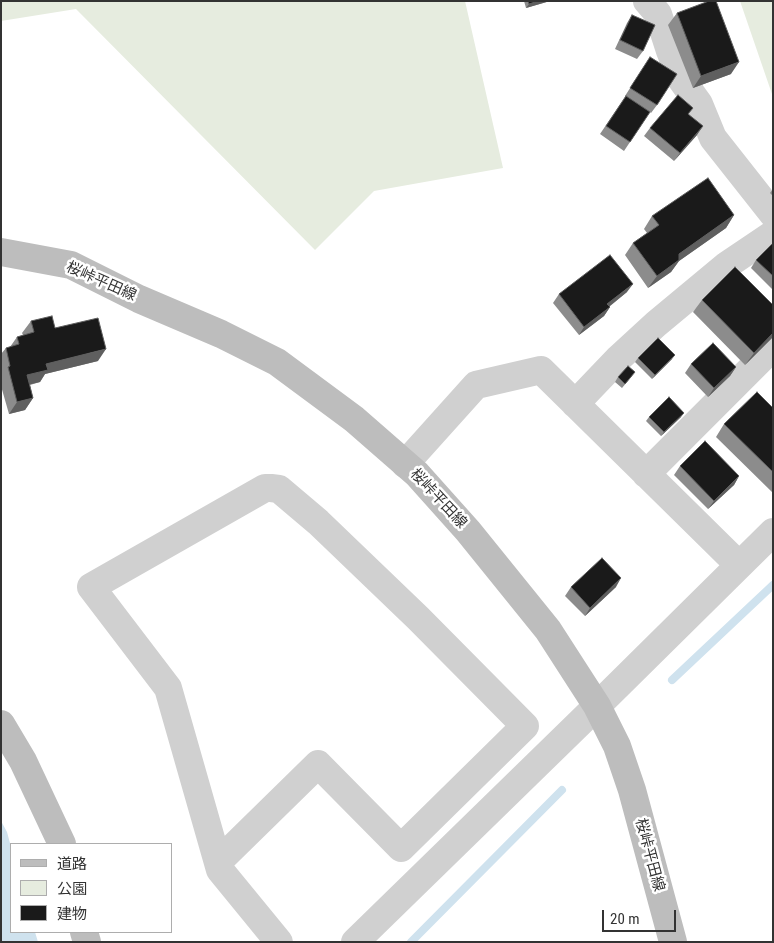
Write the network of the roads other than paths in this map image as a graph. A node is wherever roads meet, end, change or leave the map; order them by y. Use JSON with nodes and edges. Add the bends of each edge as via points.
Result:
{"nodes":[{"id":1,"x":647,"y":1,"type":"edge"},
{"id":2,"x":773,"y":214,"type":"edge"},
{"id":3,"x":773,"y":234,"type":"edge"},
{"id":4,"x":1,"y":252,"type":"edge"},
{"id":5,"x":773,"y":347,"type":"edge"},
{"id":6,"x":575,"y":404,"type":"junction"},
{"id":7,"x":405,"y":464,"type":"junction"},
{"id":8,"x":646,"y":474,"type":"junction"},
{"id":9,"x":773,"y":532,"type":"edge"},
{"id":10,"x":739,"y":565,"type":"junction"},
{"id":11,"x":597,"y":706,"type":"junction"},
{"id":12,"x":1,"y":724,"type":"edge"},
{"id":13,"x":62,"y":843,"type":"edge"},
{"id":14,"x":218,"y":862,"type":"junction"},
{"id":15,"x":279,"y":942,"type":"edge"},
{"id":16,"x":355,"y":942,"type":"edge"},
{"id":17,"x":673,"y":942,"type":"edge"}],
"edges":[{"from":1,"to":2,"type":"street","via":[[658,14],[681,79],[699,104],[713,138]]},
{"from":3,"to":6,"type":"street","via":[[727,265],[656,324]]},
{"from":4,"to":7,"type":"main road","name":"桜峠平田線","via":[[71,265],[277,362],[354,419]]},
{"from":5,"to":8,"type":"street"},
{"from":6,"to":7,"type":"street","via":[[541,370],[476,385]]},
{"from":6,"to":8,"type":"street"},
{"from":7,"to":11,"type":"main road","name":"桜峠平田線","via":[[468,531],[548,630]]},
{"from":8,"to":10,"type":"street"},
{"from":9,"to":10,"type":"street"},
{"from":10,"to":11,"type":"street"},
{"from":11,"to":16,"type":"street"},
{"from":11,"to":17,"type":"main road","name":"桜峠平田線","via":[[617,746],[632,790]]},
{"from":12,"to":13,"type":"main road","via":[[23,761]]},
{"from":14,"to":14,"type":"street","via":[[318,764],[401,848],[525,726],[418,618],[279,489],[265,488],[91,587],[168,688]]},
{"from":14,"to":15,"type":"street","via":[[220,870]]}]}
